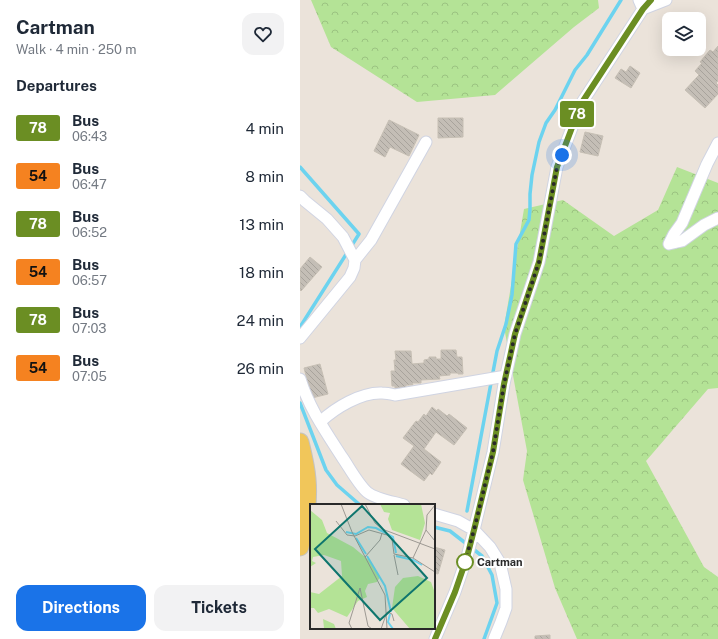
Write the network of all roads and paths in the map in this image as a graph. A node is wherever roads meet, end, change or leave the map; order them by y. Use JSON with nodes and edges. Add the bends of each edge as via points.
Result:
{"nodes":[{"id":1,"x":651,"y":0,"type":"edge"},
{"id":2,"x":666,"y":0,"type":"edge"},
{"id":3,"x":641,"y":4,"type":"edge"},
{"id":4,"x":426,"y":142,"type":"dead end"},
{"id":5,"x":718,"y":143,"type":"edge"},
{"id":6,"x":300,"y":196,"type":"edge"},
{"id":7,"x":718,"y":218,"type":"edge"},
{"id":8,"x":354,"y":258,"type":"junction"},
{"id":9,"x":300,"y":338,"type":"edge"},
{"id":10,"x":506,"y":376,"type":"junction"},
{"id":11,"x":300,"y":379,"type":"edge"},
{"id":12,"x":320,"y":422,"type":"junction"},
{"id":13,"x":300,"y":442,"type":"edge"},
{"id":14,"x":400,"y":504,"type":"edge"},
{"id":15,"x":435,"y":514,"type":"edge"},
{"id":16,"x":467,"y":529,"type":"junction"},
{"id":17,"x":300,"y":547,"type":"edge"},
{"id":18,"x":435,"y":639,"type":"edge"},
{"id":19,"x":494,"y":639,"type":"edge"}],
"edges":[{"from":1,"to":3,"type":"street"},
{"from":2,"to":3,"type":"street"},
{"from":3,"to":10,"type":"street","via":[[581,104],[557,167],[539,262],[515,334]]},
{"from":4,"to":8,"type":"street","via":[[371,240]]},
{"from":5,"to":7,"type":"street","via":[[670,244],[682,241]]},
{"from":6,"to":8,"type":"street","via":[[343,237]]},
{"from":8,"to":9,"type":"street","via":[[354,268],[350,276]]},
{"from":10,"to":12,"type":"street","via":[[395,395],[381,393],[361,396],[331,412]]},
{"from":10,"to":16,"type":"street","via":[[493,452]]},
{"from":11,"to":12,"type":"street"},
{"from":12,"to":14,"type":"street","via":[[368,493]]},
{"from":13,"to":17,"type":"main road","via":[[307,480],[307,500]]},
{"from":15,"to":16,"type":"street"},
{"from":16,"to":18,"type":"street","via":[[467,557]]},
{"from":16,"to":19,"type":"street","via":[[490,547],[500,563],[506,589],[506,608]]}]}
